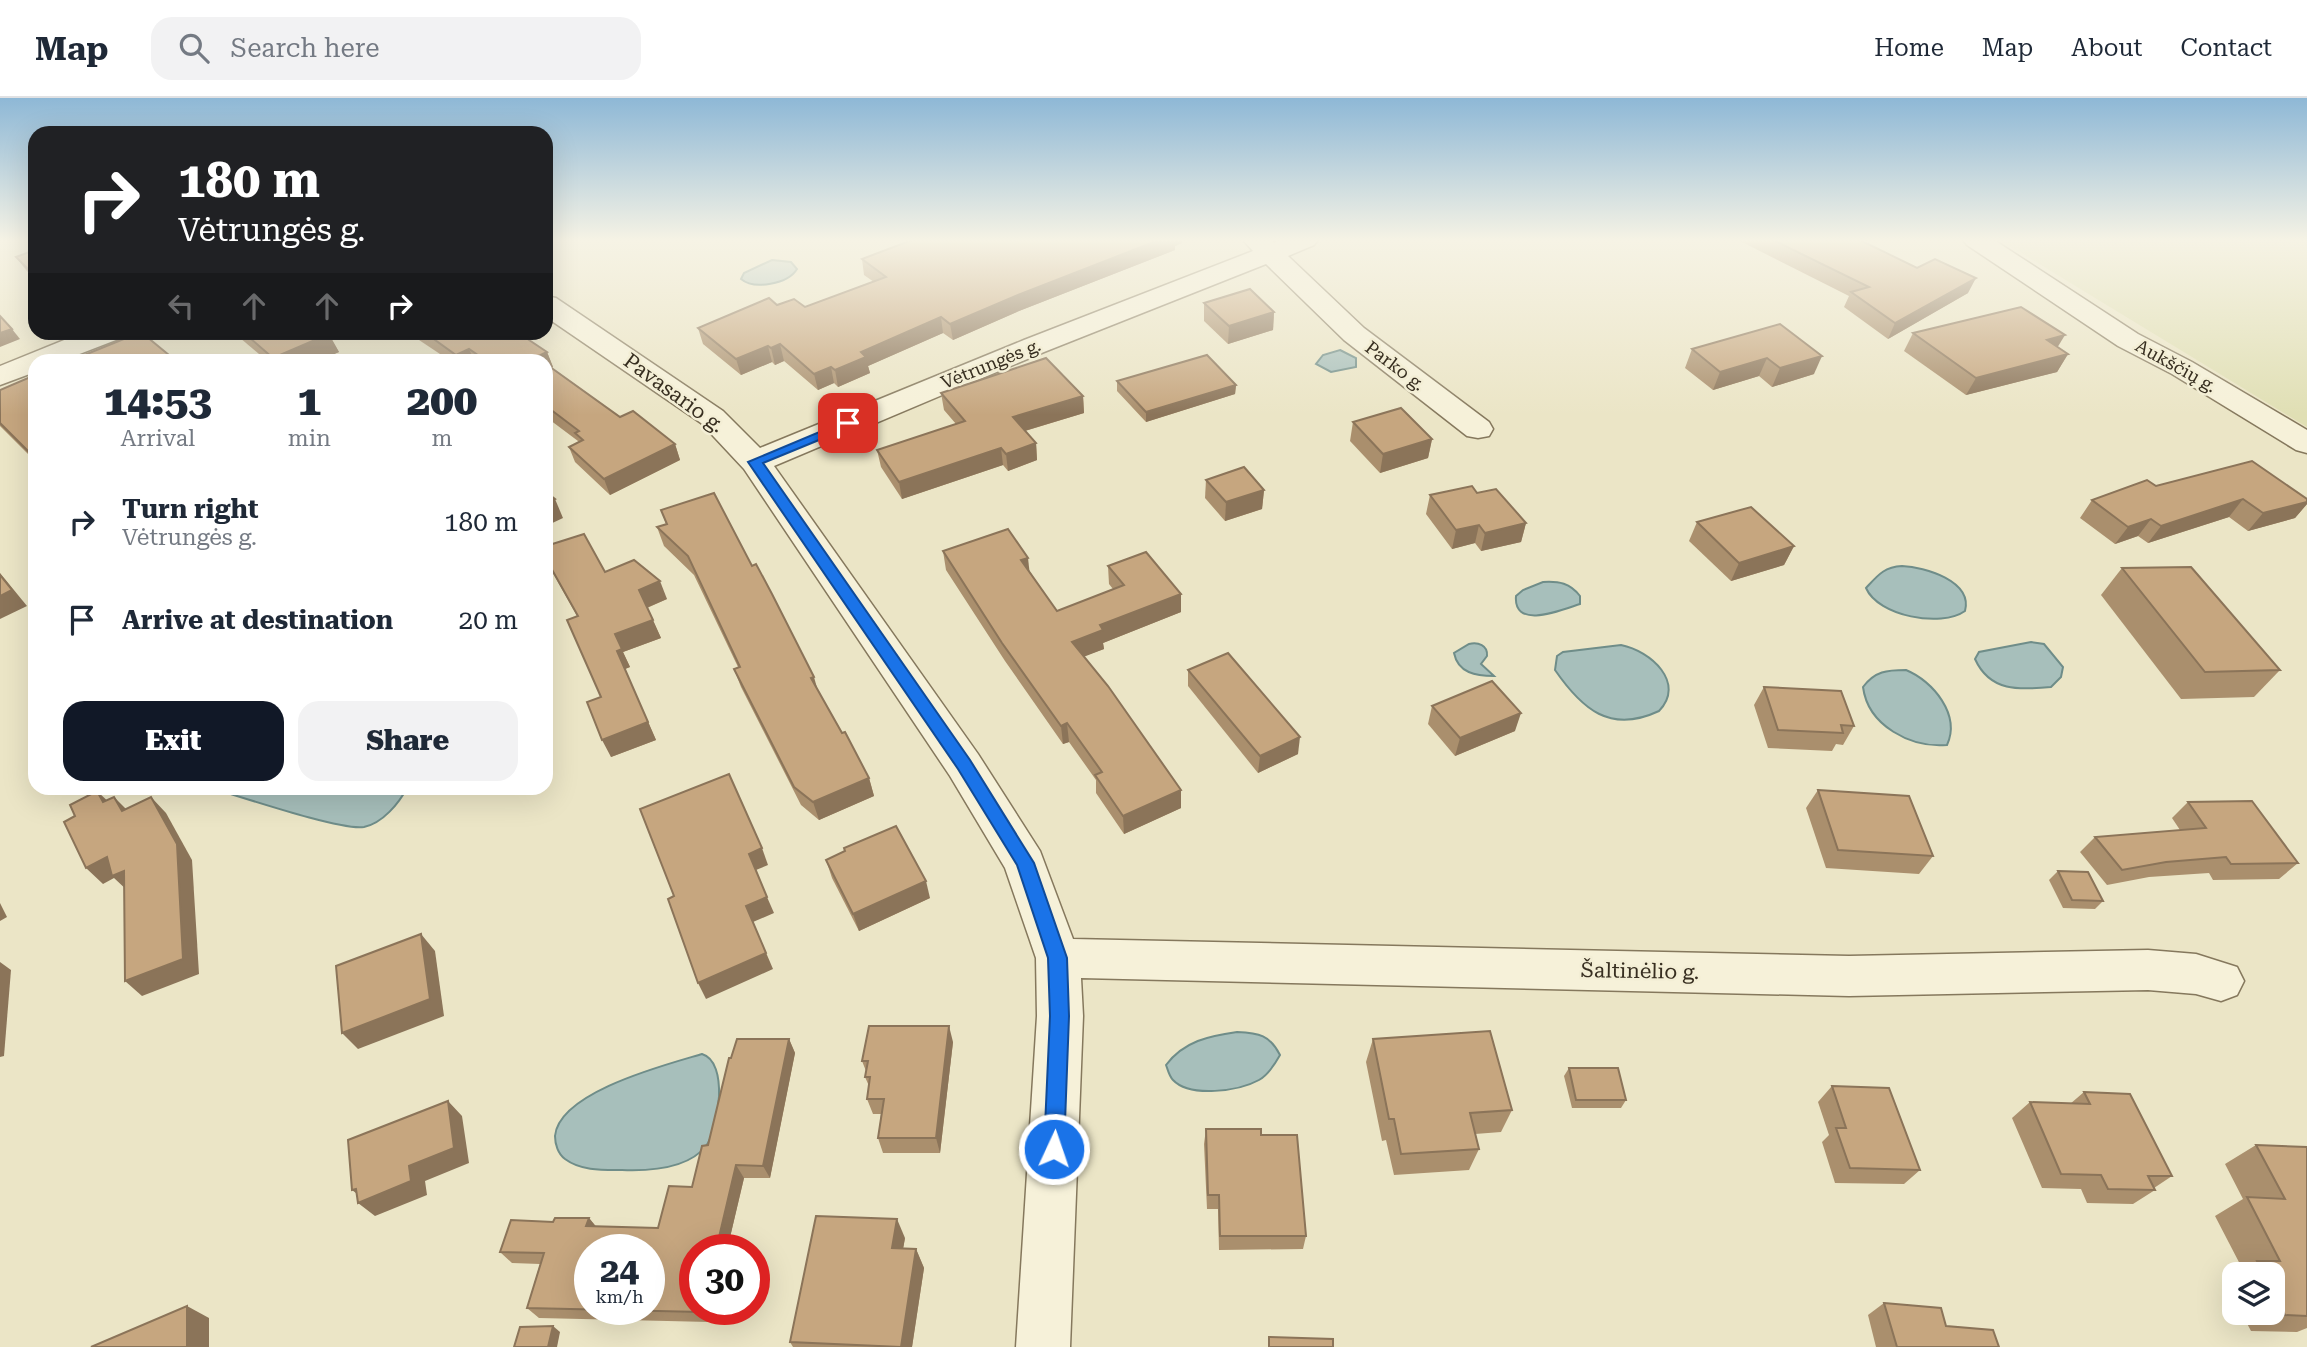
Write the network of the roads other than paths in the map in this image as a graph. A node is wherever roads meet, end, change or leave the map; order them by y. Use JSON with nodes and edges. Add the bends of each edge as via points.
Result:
{"nodes":[{"id":1,"x":1160,"y":298,"type":"edge"},
{"id":2,"x":1316,"y":298,"type":"edge"},
{"id":3,"x":2065,"y":298,"type":"edge"},
{"id":4,"x":553,"y":309,"type":"edge"},
{"id":5,"x":91,"y":340,"type":"edge"},
{"id":6,"x":55,"y":354,"type":"edge"},
{"id":7,"x":28,"y":365,"type":"edge"},
{"id":8,"x":0,"y":376,"type":"edge"},
{"id":9,"x":1478,"y":429,"type":"dead end"},
{"id":10,"x":2307,"y":443,"type":"edge"},
{"id":11,"x":755,"y":462,"type":"junction"},
{"id":12,"x":1058,"y":958,"type":"junction"},
{"id":13,"x":2221,"y":981,"type":"dead end"},
{"id":14,"x":1043,"y":1347,"type":"edge"}],
"edges":[{"from":1,"to":11,"type":"street","name":"Vėtrungės g."},
{"from":2,"to":9,"type":"street","name":"Parko g.","via":[[1354,334]]},
{"from":3,"to":10,"type":"street","name":"Aukščių g."},
{"from":4,"to":11,"type":"street","name":"Pavasario g.","via":[[712,417]]},
{"from":5,"to":6,"type":"street"},
{"from":7,"to":8,"type":"street"},
{"from":11,"to":12,"type":"street","name":"Pavasario g.","via":[[1007,831],[1025,863]]},
{"from":12,"to":13,"type":"street","name":"Šaltinėlio g.","via":[[1849,976],[2148,970]]},
{"from":12,"to":14,"type":"street","name":"Pavasario g.","via":[[1060,1016]]}]}
